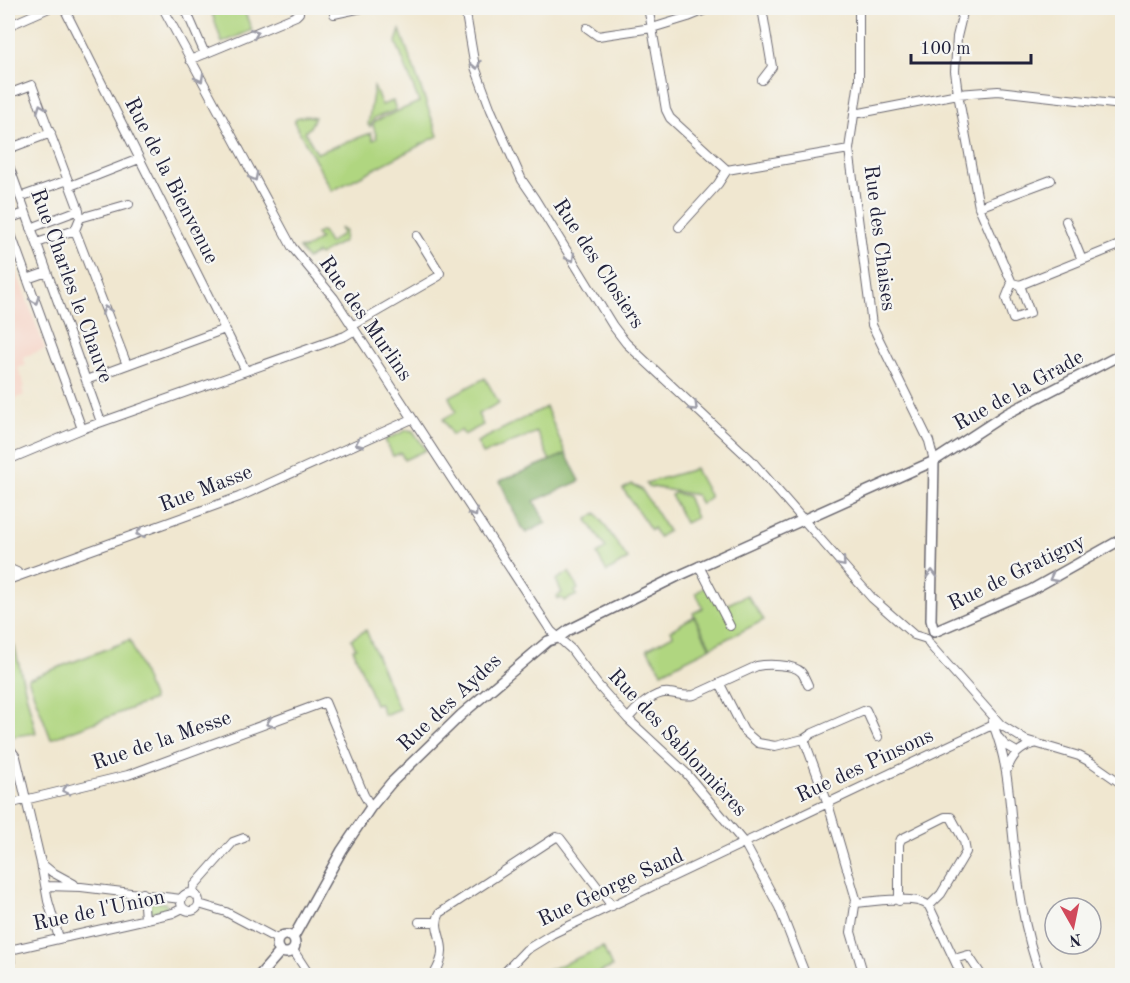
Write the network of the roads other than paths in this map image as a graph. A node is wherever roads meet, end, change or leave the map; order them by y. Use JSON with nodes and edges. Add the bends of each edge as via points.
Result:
{"nodes":[{"id":1,"x":49,"y":8,"type":"edge"},
{"id":2,"x":64,"y":8,"type":"edge"},
{"id":3,"x":163,"y":8,"type":"edge"},
{"id":4,"x":185,"y":8,"type":"edge"},
{"id":5,"x":299,"y":8,"type":"edge"},
{"id":6,"x":362,"y":8,"type":"edge"},
{"id":7,"x":465,"y":8,"type":"edge"},
{"id":8,"x":648,"y":8,"type":"edge"},
{"id":9,"x":710,"y":8,"type":"edge"},
{"id":10,"x":762,"y":8,"type":"edge"},
{"id":11,"x":859,"y":8,"type":"edge"},
{"id":12,"x":964,"y":8,"type":"edge"},
{"id":13,"x":334,"y":14,"type":"dead end"},
{"id":14,"x":8,"y":26,"type":"edge"},
{"id":15,"x":587,"y":28,"type":"dead end"},
{"id":16,"x":652,"y":28,"type":"junction"},
{"id":17,"x":205,"y":54,"type":"junction"},
{"id":18,"x":190,"y":60,"type":"junction"},
{"id":19,"x":762,"y":80,"type":"dead end"},
{"id":20,"x":8,"y":94,"type":"edge"},
{"id":21,"x":958,"y":94,"type":"junction"},
{"id":22,"x":1122,"y":105,"type":"edge"},
{"id":23,"x":854,"y":112,"type":"junction"},
{"id":24,"x":51,"y":133,"type":"junction"},
{"id":25,"x":8,"y":149,"type":"edge"},
{"id":26,"x":849,"y":149,"type":"junction"},
{"id":27,"x":139,"y":159,"type":"junction"},
{"id":28,"x":8,"y":163,"type":"edge"},
{"id":29,"x":727,"y":170,"type":"junction"},
{"id":30,"x":1051,"y":180,"type":"dead end"},
{"id":31,"x":69,"y":183,"type":"junction"},
{"id":32,"x":20,"y":197,"type":"junction"},
{"id":33,"x":129,"y":204,"type":"dead end"},
{"id":34,"x":979,"y":207,"type":"junction"},
{"id":35,"x":26,"y":213,"type":"junction"},
{"id":36,"x":80,"y":214,"type":"junction"},
{"id":37,"x":8,"y":219,"type":"edge"},
{"id":38,"x":1066,"y":221,"type":"dead end"},
{"id":39,"x":8,"y":226,"type":"edge"},
{"id":40,"x":679,"y":227,"type":"dead end"},
{"id":41,"x":31,"y":228,"type":"junction"},
{"id":42,"x":75,"y":230,"type":"junction"},
{"id":43,"x":417,"y":236,"type":"dead end"},
{"id":44,"x":37,"y":243,"type":"junction"},
{"id":45,"x":1122,"y":244,"type":"edge"},
{"id":46,"x":1082,"y":260,"type":"junction"},
{"id":47,"x":47,"y":272,"type":"junction"},
{"id":48,"x":27,"y":279,"type":"junction"},
{"id":49,"x":353,"y":328,"type":"junction"},
{"id":50,"x":225,"y":329,"type":"junction"},
{"id":51,"x":1122,"y":354,"type":"edge"},
{"id":52,"x":127,"y":364,"type":"junction"},
{"id":53,"x":246,"y":371,"type":"junction"},
{"id":54,"x":86,"y":380,"type":"junction"},
{"id":55,"x":412,"y":419,"type":"junction"},
{"id":56,"x":101,"y":422,"type":"junction"},
{"id":57,"x":82,"y":429,"type":"junction"},
{"id":58,"x":8,"y":460,"type":"edge"},
{"id":59,"x":934,"y":460,"type":"junction"},
{"id":60,"x":804,"y":519,"type":"junction"},
{"id":61,"x":1122,"y":539,"type":"edge"},
{"id":62,"x":699,"y":566,"type":"junction"},
{"id":63,"x":8,"y":568,"type":"edge"},
{"id":64,"x":18,"y":576,"type":"junction"},
{"id":65,"x":8,"y":580,"type":"edge"},
{"id":66,"x":730,"y":626,"type":"dead end"},
{"id":67,"x":930,"y":635,"type":"junction"},
{"id":68,"x":558,"y":638,"type":"junction"},
{"id":69,"x":720,"y":684,"type":"junction"},
{"id":70,"x":808,"y":685,"type":"dead end"},
{"id":71,"x":628,"y":719,"type":"junction"},
{"id":72,"x":998,"y":726,"type":"junction"},
{"id":73,"x":878,"y":737,"type":"dead end"},
{"id":74,"x":998,"y":737,"type":"junction"},
{"id":75,"x":804,"y":739,"type":"junction"},
{"id":76,"x":1042,"y":744,"type":"junction"},
{"id":77,"x":8,"y":749,"type":"edge"},
{"id":78,"x":1017,"y":752,"type":"junction"},
{"id":79,"x":1007,"y":770,"type":"junction"},
{"id":80,"x":1122,"y":784,"type":"edge"},
{"id":81,"x":26,"y":799,"type":"junction"},
{"id":82,"x":8,"y":804,"type":"edge"},
{"id":83,"x":828,"y":804,"type":"junction"},
{"id":84,"x":371,"y":807,"type":"junction"},
{"id":85,"x":244,"y":838,"type":"dead end"},
{"id":86,"x":745,"y":844,"type":"junction"},
{"id":87,"x":41,"y":863,"type":"junction"},
{"id":88,"x":46,"y":886,"type":"junction"},
{"id":89,"x":81,"y":887,"type":"junction"},
{"id":90,"x":143,"y":893,"type":"junction"},
{"id":91,"x":194,"y":894,"type":"junction"},
{"id":92,"x":181,"y":899,"type":"junction"},
{"id":93,"x":899,"y":901,"type":"junction"},
{"id":94,"x":856,"y":903,"type":"junction"},
{"id":95,"x":199,"y":904,"type":"junction"},
{"id":96,"x":612,"y":906,"type":"junction"},
{"id":97,"x":929,"y":906,"type":"junction"},
{"id":98,"x":183,"y":908,"type":"junction"},
{"id":99,"x":145,"y":919,"type":"junction"},
{"id":100,"x":419,"y":922,"type":"dead end"},
{"id":101,"x":436,"y":922,"type":"junction"},
{"id":102,"x":59,"y":938,"type":"junction"},
{"id":103,"x":293,"y":938,"type":"junction"},
{"id":104,"x":277,"y":939,"type":"junction"},
{"id":105,"x":293,"y":950,"type":"junction"},
{"id":106,"x":280,"y":952,"type":"junction"},
{"id":107,"x":954,"y":959,"type":"junction"},
{"id":108,"x":11,"y":975,"type":"edge"},
{"id":109,"x":260,"y":975,"type":"edge"},
{"id":110,"x":310,"y":975,"type":"edge"},
{"id":111,"x":434,"y":975,"type":"edge"},
{"id":112,"x":501,"y":975,"type":"edge"},
{"id":113,"x":806,"y":975,"type":"edge"},
{"id":114,"x":864,"y":975,"type":"edge"},
{"id":115,"x":962,"y":975,"type":"edge"},
{"id":116,"x":982,"y":975,"type":"edge"},
{"id":117,"x":1041,"y":975,"type":"edge"}],
"edges":[{"from":1,"to":14,"type":"street"},
{"from":2,"to":27,"type":"street","name":"Rue de la Bienvenue"},
{"from":3,"to":18,"type":"street","name":"Rue des Murlins"},
{"from":4,"to":17,"type":"street"},
{"from":17,"to":5,"type":"street","one_way":true,"via":[[296,16]]},
{"from":6,"to":13,"type":"street"},
{"from":7,"to":60,"type":"street","name":"Rue des Closiers","one_way":true,"via":[[475,67],[522,180],[613,326],[626,344],[751,460]]},
{"from":8,"to":16,"type":"street"},
{"from":9,"to":16,"type":"street"},
{"from":10,"to":19,"type":"street","via":[[772,67]]},
{"from":11,"to":23,"type":"street","name":"Rue des Chaises","via":[[859,81]]},
{"from":12,"to":21,"type":"street","via":[[957,37]]},
{"from":15,"to":16,"type":"street","via":[[598,36]]},
{"from":16,"to":29,"type":"street","via":[[670,118]]},
{"from":17,"to":18,"type":"street"},
{"from":18,"to":49,"type":"street","name":"Rue des Murlins","one_way":true,"via":[[292,247]]},
{"from":24,"to":20,"type":"street","one_way":true,"via":[[32,85]]},
{"from":21,"to":22,"type":"street","via":[[998,91]]},
{"from":21,"to":23,"type":"street"},
{"from":21,"to":34,"type":"street"},
{"from":23,"to":26,"type":"street","name":"Rue des Chaises"},
{"from":24,"to":25,"type":"street"},
{"from":24,"to":31,"type":"street"},
{"from":26,"to":29,"type":"street"},
{"from":26,"to":59,"type":"street","name":"Rue des Chaises","via":[[872,325],[929,441]]},
{"from":27,"to":31,"type":"street"},
{"from":27,"to":50,"type":"street","name":"Rue de la Bienvenue"},
{"from":28,"to":32,"type":"street","name":"Rue Charles le Chauve"},
{"from":29,"to":40,"type":"street"},
{"from":30,"to":34,"type":"street"},
{"from":31,"to":32,"type":"street"},
{"from":31,"to":36,"type":"street"},
{"from":32,"to":35,"type":"street","name":"Rue Charles le Chauve"},
{"from":33,"to":36,"type":"street"},
{"from":34,"to":46,"type":"street","via":[[1016,284]]},
{"from":35,"to":37,"type":"street"},
{"from":35,"to":41,"type":"street","name":"Rue Charles le Chauve"},
{"from":36,"to":41,"type":"street"},
{"from":36,"to":42,"type":"street"},
{"from":38,"to":46,"type":"street"},
{"from":39,"to":48,"type":"street","name":"Rue Charles le Chauve"},
{"from":41,"to":44,"type":"street","name":"Rue Charles le Chauve"},
{"from":42,"to":44,"type":"street"},
{"from":52,"to":42,"type":"street","one_way":true},
{"from":43,"to":49,"type":"street","via":[[439,276]]},
{"from":44,"to":47,"type":"street","name":"Rue Charles le Chauve"},
{"from":45,"to":46,"type":"street"},
{"from":47,"to":48,"type":"street"},
{"from":47,"to":54,"type":"street","name":"Rue Charles le Chauve"},
{"from":48,"to":57,"type":"street","name":"Rue Charles le Chauve","one_way":true},
{"from":49,"to":53,"type":"street","via":[[345,336]]},
{"from":49,"to":55,"type":"street","name":"Rue des Murlins"},
{"from":50,"to":52,"type":"street"},
{"from":50,"to":53,"type":"street","name":"Rue de la Bienvenue"},
{"from":51,"to":59,"type":"street","name":"Rue de la Grade","via":[[1006,414]]},
{"from":52,"to":54,"type":"street"},
{"from":53,"to":56,"type":"street"},
{"from":54,"to":56,"type":"street","name":"Rue Charles le Chauve"},
{"from":55,"to":64,"type":"street","name":"Rue Masse","one_way":true,"via":[[239,497]]},
{"from":55,"to":68,"type":"street","name":"Rue des Murlins","one_way":true},
{"from":56,"to":57,"type":"street"},
{"from":57,"to":58,"type":"street"},
{"from":59,"to":60,"type":"street","name":"Rue de la Grade"},
{"from":67,"to":59,"type":"street","one_way":true},
{"from":60,"to":62,"type":"street","name":"Rue des Aydes"},
{"from":60,"to":67,"type":"street","name":"Rue des Closiers","one_way":true,"via":[[872,598],[914,635]]},
{"from":61,"to":67,"type":"street","name":"Rue de Gratigny","one_way":true,"via":[[1031,590]]},
{"from":62,"to":66,"type":"street"},
{"from":62,"to":68,"type":"street","name":"Rue des Aydes"},
{"from":63,"to":64,"type":"street"},
{"from":64,"to":65,"type":"street","name":"Rue Masse"},
{"from":67,"to":72,"type":"street","via":[[930,645]]},
{"from":68,"to":71,"type":"street","name":"Rue des Sablonnières"},
{"from":68,"to":84,"type":"street","name":"Rue des Aydes","via":[[548,641],[461,715],[401,772]]},
{"from":69,"to":70,"type":"street","via":[[767,664],[796,668]]},
{"from":69,"to":71,"type":"street","via":[[686,696],[656,696]]},
{"from":69,"to":75,"type":"street","via":[[744,731],[758,743],[775,747]]},
{"from":71,"to":86,"type":"street","name":"Rue des Sablonnières","via":[[686,773]]},
{"from":72,"to":74,"type":"street"},
{"from":72,"to":76,"type":"street"},
{"from":72,"to":83,"type":"street","name":"Rue des Pinsons","via":[[988,727]]},
{"from":73,"to":75,"type":"street","via":[[866,710]]},
{"from":74,"to":78,"type":"street"},
{"from":74,"to":79,"type":"street"},
{"from":75,"to":83,"type":"street"},
{"from":76,"to":78,"type":"street"},
{"from":76,"to":80,"type":"street","via":[[1092,763]]},
{"from":77,"to":81,"type":"street","via":[[16,757]]},
{"from":78,"to":79,"type":"street"},
{"from":79,"to":117,"type":"street","via":[[1020,891]]},
{"from":81,"to":82,"type":"street","name":"Rue de la Messe"},
{"from":84,"to":81,"type":"street","name":"Rue de la Messe","one_way":true,"via":[[325,702],[128,775]]},
{"from":81,"to":87,"type":"street"},
{"from":83,"to":86,"type":"street","name":"Rue des Pinsons"},
{"from":83,"to":94,"type":"street"},
{"from":84,"to":103,"type":"street","name":"Rue des Aydes"},
{"from":85,"to":91,"type":"street","via":[[233,842],[194,886]]},
{"from":86,"to":96,"type":"street","name":"Rue George Sand"},
{"from":86,"to":113,"type":"street","name":"Rue des Sablonnières","via":[[779,908]]},
{"from":87,"to":88,"type":"street"},
{"from":87,"to":89,"type":"street","via":[[60,878]]},
{"from":88,"to":89,"type":"street"},
{"from":88,"to":102,"type":"street"},
{"from":89,"to":90,"type":"street"},
{"from":90,"to":92,"type":"street"},
{"from":90,"to":99,"type":"street"},
{"from":91,"to":92,"type":"street","via":[[187,893]]},
{"from":91,"to":95,"type":"street"},
{"from":92,"to":98,"type":"street"},
{"from":93,"to":94,"type":"street"},
{"from":93,"to":97,"type":"street"},
{"from":93,"to":97,"type":"street","via":[[901,840],[951,817],[966,852],[941,894]]},
{"from":94,"to":114,"type":"street","via":[[851,932]]},
{"from":95,"to":98,"type":"street","via":[[193,910]]},
{"from":95,"to":104,"type":"street","via":[[226,912]]},
{"from":96,"to":101,"type":"street","via":[[556,837],[444,909]]},
{"from":96,"to":112,"type":"street","name":"Rue George Sand","via":[[538,942]]},
{"from":97,"to":107,"type":"street"},
{"from":98,"to":99,"type":"street","name":"Rue de l'Union"},
{"from":99,"to":102,"type":"street","name":"Rue de l'Union"},
{"from":100,"to":101,"type":"street"},
{"from":101,"to":111,"type":"street","via":[[442,951]]},
{"from":102,"to":108,"type":"street","name":"Rue de l'Union","via":[[10,951]]},
{"from":103,"to":104,"type":"street","via":[[285,935]]},
{"from":103,"to":105,"type":"street"},
{"from":104,"to":106,"type":"street"},
{"from":105,"to":106,"type":"street","via":[[287,954]]},
{"from":105,"to":110,"type":"street"},
{"from":106,"to":109,"type":"street"},
{"from":107,"to":115,"type":"street"},
{"from":107,"to":116,"type":"street","via":[[968,955]]}]}
